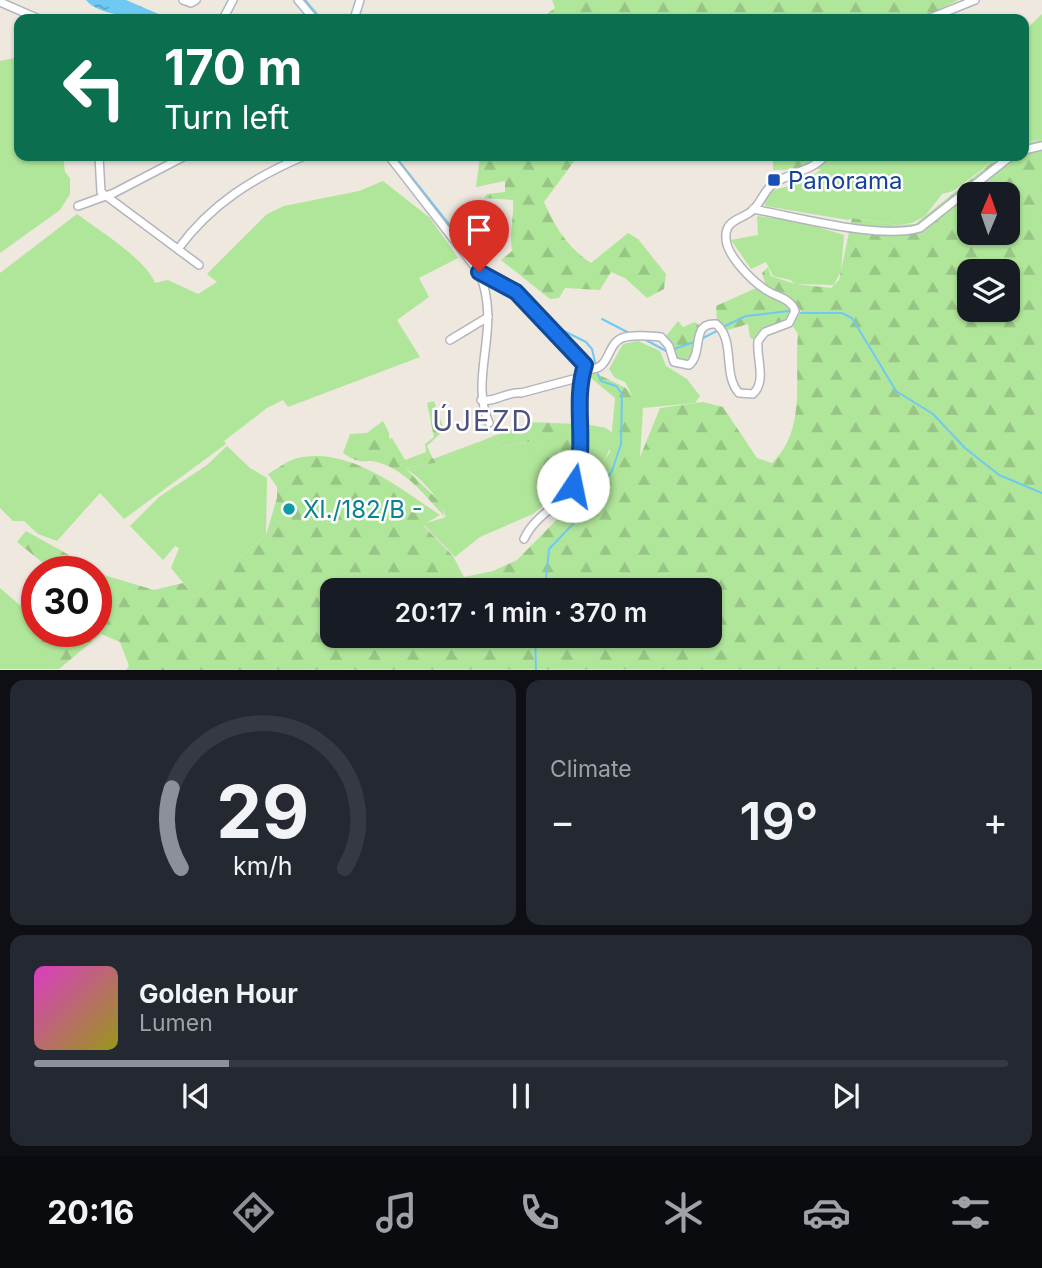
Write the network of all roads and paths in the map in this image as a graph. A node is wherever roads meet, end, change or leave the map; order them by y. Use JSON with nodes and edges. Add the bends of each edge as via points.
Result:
{"nodes":[{"id":1,"x":183,"y":0,"type":"edge"},
{"id":2,"x":196,"y":0,"type":"edge"},
{"id":3,"x":298,"y":0,"type":"edge"},
{"id":4,"x":975,"y":0,"type":"edge"},
{"id":5,"x":0,"y":2,"type":"edge"},
{"id":6,"x":28,"y":14,"type":"edge"},
{"id":7,"x":310,"y":14,"type":"edge"},
{"id":8,"x":948,"y":14,"type":"edge"},
{"id":9,"x":99,"y":161,"type":"edge"},
{"id":10,"x":175,"y":161,"type":"edge"},
{"id":11,"x":294,"y":161,"type":"edge"},
{"id":12,"x":393,"y":161,"type":"edge"},
{"id":13,"x":818,"y":161,"type":"edge"},
{"id":14,"x":1005,"y":161,"type":"edge"},
{"id":15,"x":105,"y":195,"type":"junction"},
{"id":16,"x":78,"y":206,"type":"dead end"},
{"id":17,"x":753,"y":209,"type":"junction"},
{"id":18,"x":178,"y":249,"type":"junction"},
{"id":19,"x":199,"y":265,"type":"dead end"},
{"id":20,"x":479,"y":272,"type":"junction"},
{"id":21,"x":488,"y":317,"type":"junction"},
{"id":22,"x":450,"y":340,"type":"dead end"},
{"id":23,"x":592,"y":368,"type":"junction"},
{"id":24,"x":581,"y":377,"type":"junction"},
{"id":25,"x":481,"y":400,"type":"junction"},
{"id":26,"x":489,"y":423,"type":"dead end"},
{"id":27,"x":524,"y":539,"type":"dead end"}],
"edges":[{"from":1,"to":2,"type":"street"},
{"from":3,"to":7,"type":"street"},
{"from":4,"to":8,"type":"street"},
{"from":5,"to":6,"type":"street"},
{"from":9,"to":15,"type":"street"},
{"from":10,"to":15,"type":"street"},
{"from":11,"to":18,"type":"street","via":[[239,188],[213,209]]},
{"from":12,"to":20,"type":"street"},
{"from":13,"to":17,"type":"street","via":[[802,173],[776,182]]},
{"from":14,"to":17,"type":"street","via":[[920,228],[905,232]]},
{"from":15,"to":16,"type":"street"},
{"from":15,"to":18,"type":"street"},
{"from":17,"to":23,"type":"street","via":[[727,227],[728,247],[757,283],[789,301],[795,311],[789,323],[765,331],[758,341],[757,390],[745,395],[736,390],[723,332],[710,324],[700,329],[697,355],[689,365],[674,362],[661,337],[636,337],[621,338]]},
{"from":18,"to":19,"type":"street"},
{"from":20,"to":21,"type":"street","via":[[488,292]]},
{"from":20,"to":23,"type":"street","via":[[516,292]]},
{"from":21,"to":22,"type":"street"},
{"from":21,"to":25,"type":"street"},
{"from":23,"to":24,"type":"street"},
{"from":24,"to":25,"type":"street"},
{"from":24,"to":27,"type":"street","via":[[577,478],[570,492],[532,523]]},
{"from":25,"to":26,"type":"street"}]}
